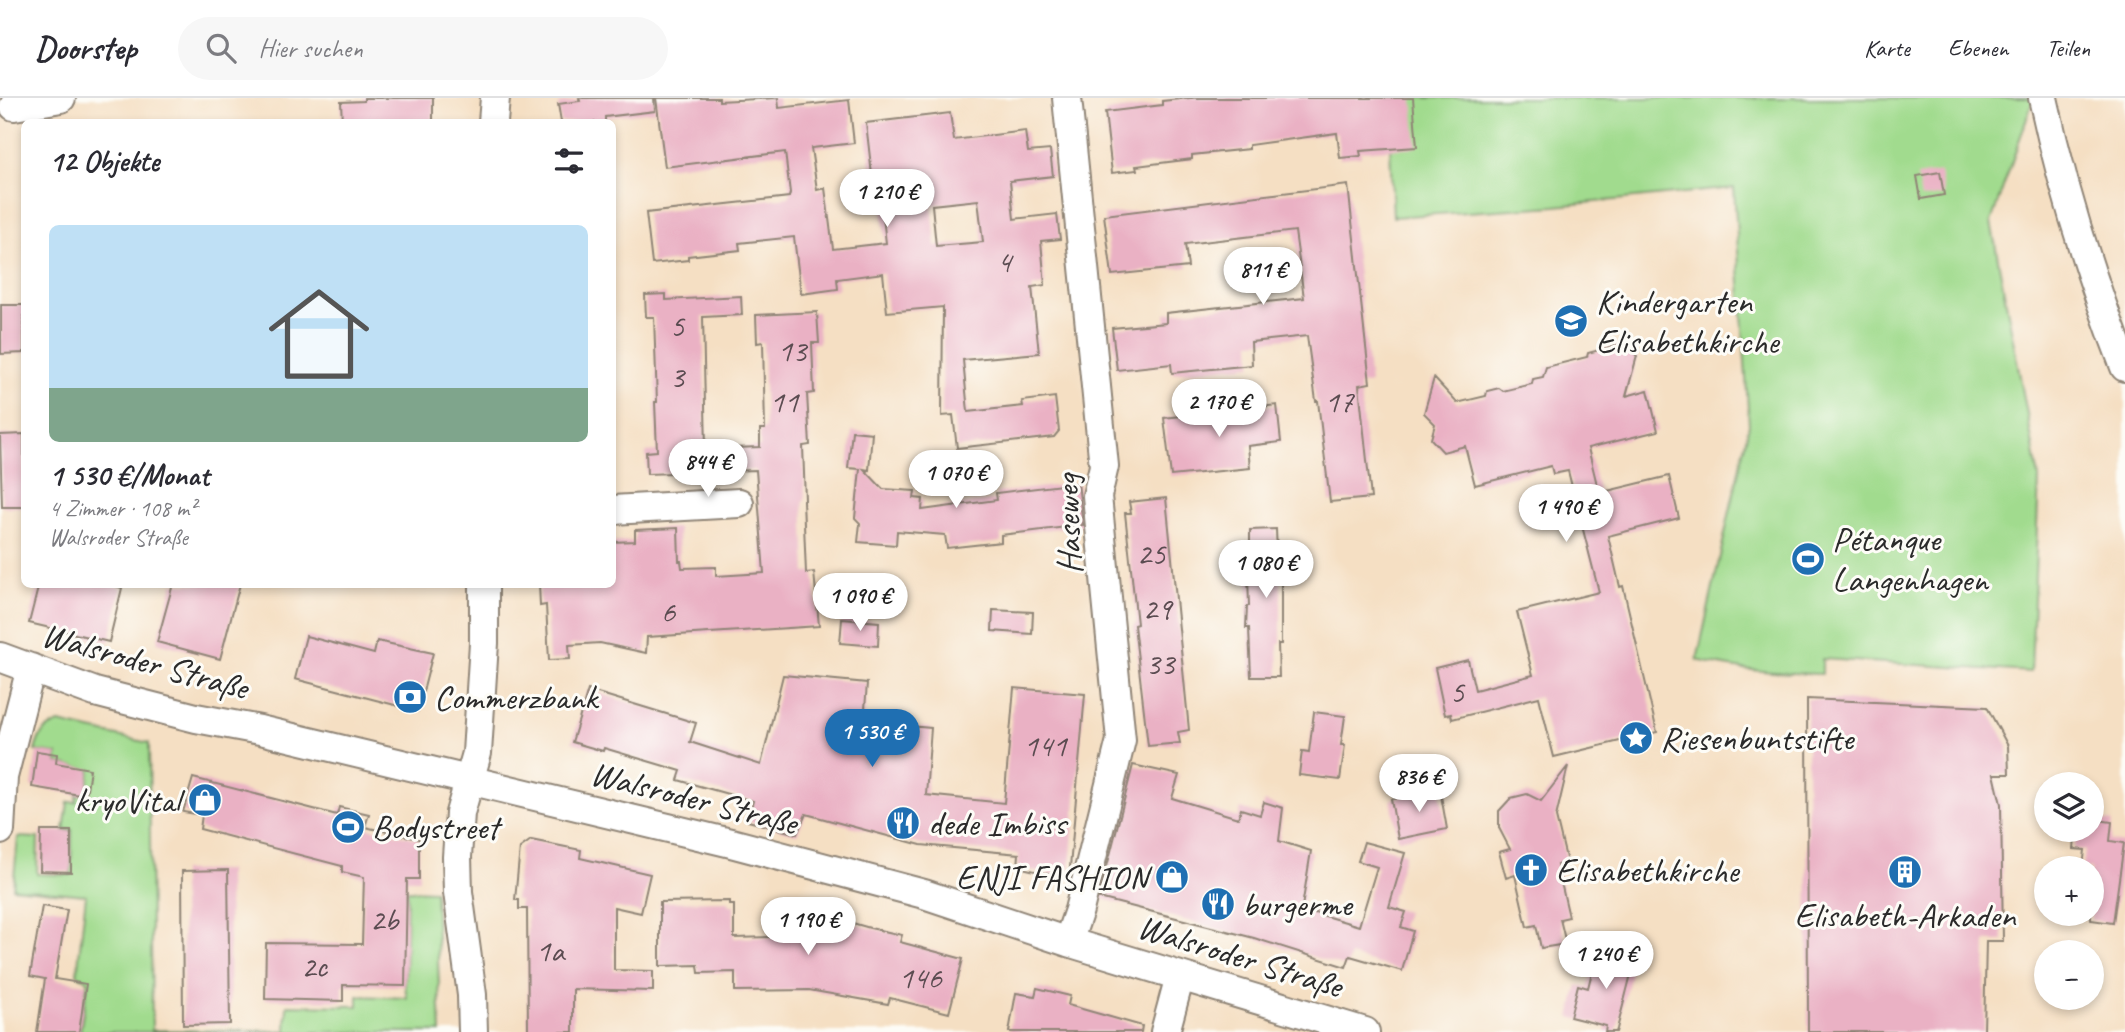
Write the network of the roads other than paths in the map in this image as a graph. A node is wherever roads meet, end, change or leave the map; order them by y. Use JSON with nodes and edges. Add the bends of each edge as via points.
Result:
{"nodes":[{"id":1,"x":61,"y":98,"type":"edge"},
{"id":2,"x":495,"y":98,"type":"edge"},
{"id":3,"x":1067,"y":98,"type":"edge"},
{"id":4,"x":2043,"y":98,"type":"edge"},
{"id":5,"x":14,"y":106,"type":"dead end"},
{"id":6,"x":493,"y":119,"type":"edge"},
{"id":7,"x":2125,"y":367,"type":"edge"},
{"id":8,"x":739,"y":502,"type":"dead end"},
{"id":9,"x":616,"y":510,"type":"edge"},
{"id":10,"x":484,"y":588,"type":"edge"},
{"id":11,"x":0,"y":657,"type":"edge"},
{"id":12,"x":31,"y":668,"type":"junction"},
{"id":13,"x":469,"y":780,"type":"junction"},
{"id":14,"x":0,"y":830,"type":"edge"},
{"id":15,"x":1068,"y":942,"type":"junction"},
{"id":16,"x":1180,"y":976,"type":"junction"},
{"id":17,"x":473,"y":1032,"type":"edge"},
{"id":18,"x":1164,"y":1032,"type":"edge"},
{"id":19,"x":1365,"y":1032,"type":"edge"}],
"edges":[{"from":1,"to":5,"type":"street"},
{"from":2,"to":6,"type":"street"},
{"from":3,"to":15,"type":"street","name":"Haseweg","via":[[1104,466],[1097,496],[1121,740]]},
{"from":4,"to":7,"type":"street","via":[[2076,227]]},
{"from":8,"to":9,"type":"street"},
{"from":10,"to":13,"type":"street","via":[[477,753]]},
{"from":11,"to":12,"type":"street","name":"Walsroder Straße"},
{"from":12,"to":13,"type":"street","name":"Walsroder Straße","via":[[95,692]]},
{"from":12,"to":14,"type":"street","via":[[3,777]]},
{"from":13,"to":15,"type":"street","name":"Walsroder Straße","via":[[924,894]]},
{"from":13,"to":17,"type":"street","via":[[460,813],[457,857]]},
{"from":15,"to":16,"type":"street","name":"Walsroder Straße"},
{"from":16,"to":18,"type":"street"},
{"from":16,"to":19,"type":"street","name":"Walsroder Straße"}]}
